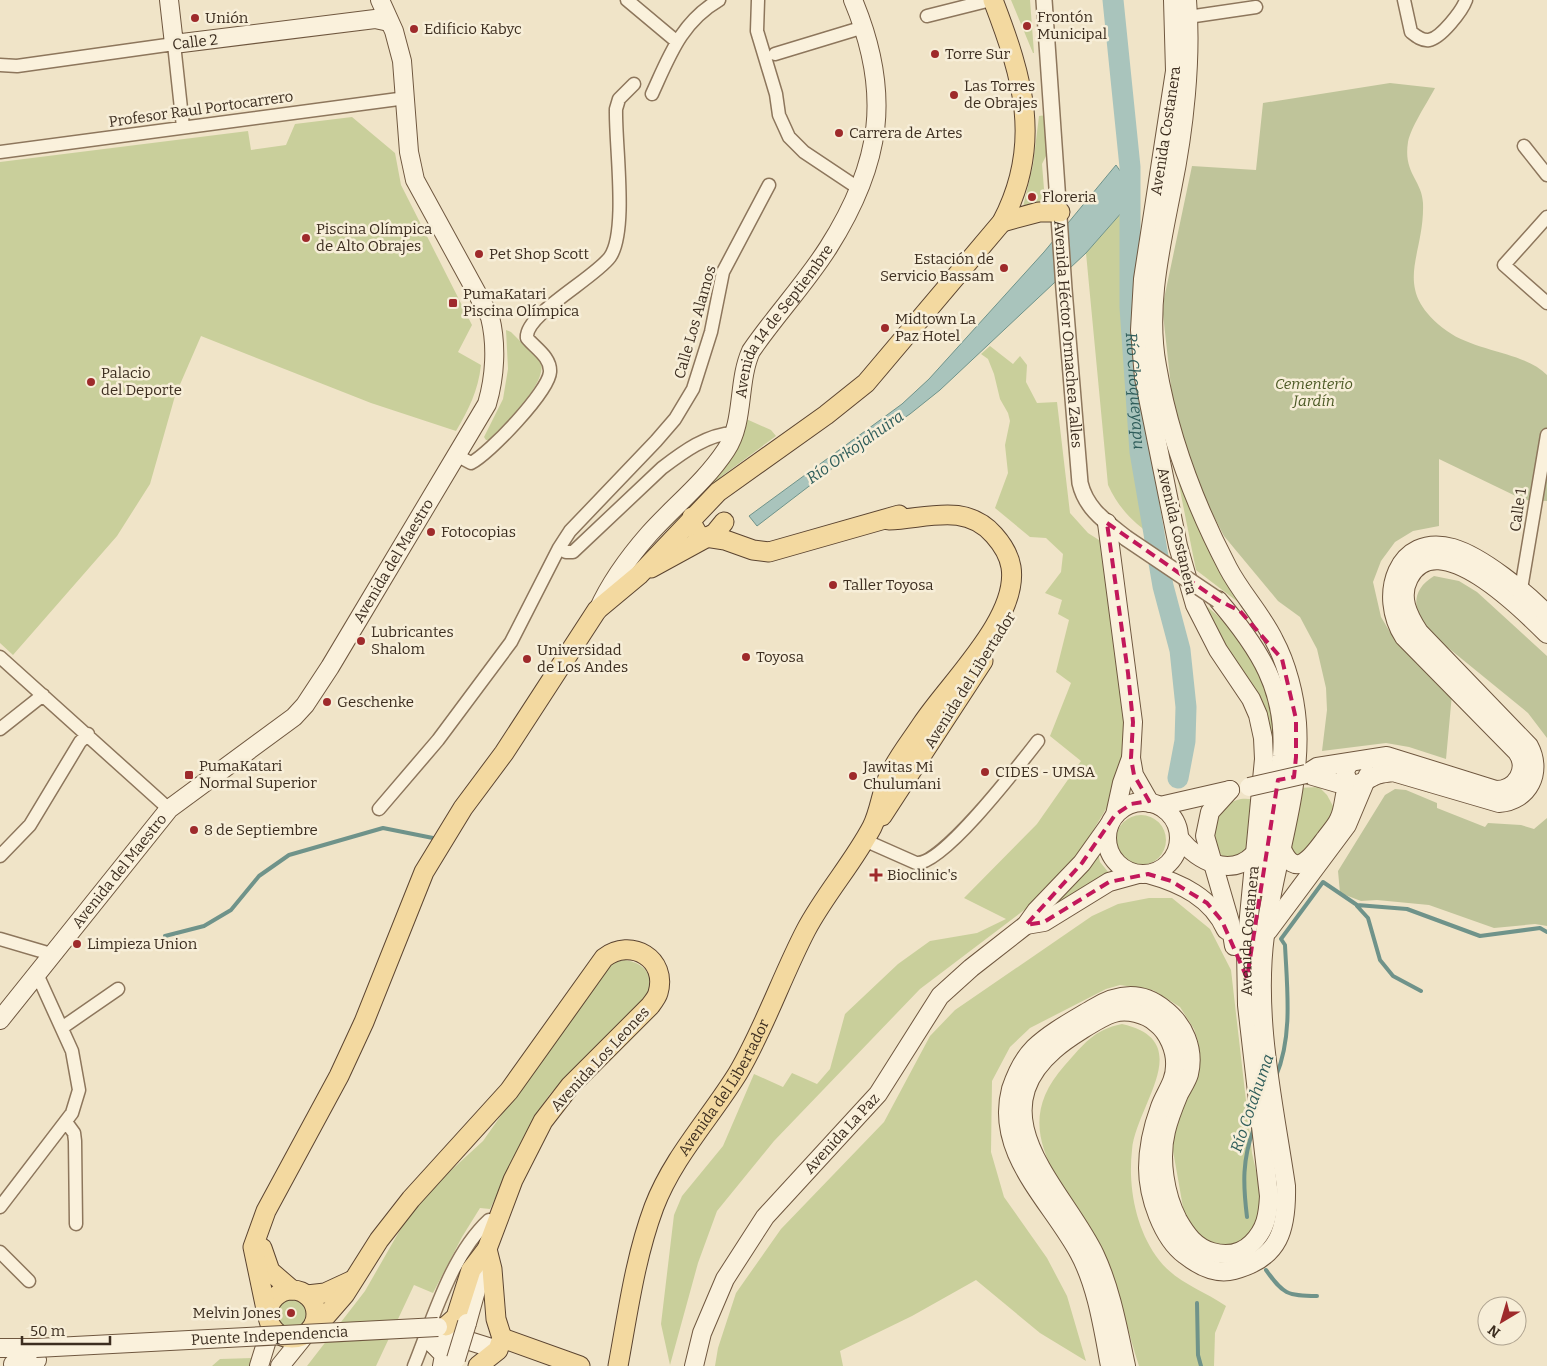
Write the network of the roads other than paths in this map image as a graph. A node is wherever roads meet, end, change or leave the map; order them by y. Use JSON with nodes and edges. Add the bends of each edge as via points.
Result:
{"nodes":[{"id":1,"x":169,"y":0,"type":"edge"},
{"id":2,"x":380,"y":0,"type":"edge"},
{"id":3,"x":627,"y":0,"type":"edge"},
{"id":4,"x":719,"y":0,"type":"edge"},
{"id":5,"x":758,"y":0,"type":"edge"},
{"id":6,"x":853,"y":0,"type":"edge"},
{"id":7,"x":992,"y":0,"type":"edge"},
{"id":8,"x":1044,"y":0,"type":"edge"},
{"id":9,"x":1173,"y":0,"type":"edge"},
{"id":10,"x":1404,"y":0,"type":"edge"},
{"id":11,"x":1466,"y":0,"type":"edge"},
{"id":12,"x":1256,"y":7,"type":"dead end"},
{"id":13,"x":1188,"y":8,"type":"edge"},
{"id":14,"x":927,"y":16,"type":"dead end"},
{"id":15,"x":389,"y":22,"type":"junction"},
{"id":16,"x":864,"y":27,"type":"junction"},
{"id":17,"x":676,"y":41,"type":"junction"},
{"id":18,"x":174,"y":44,"type":"junction"},
{"id":19,"x":775,"y":54,"type":"dead end"},
{"id":20,"x":0,"y":65,"type":"edge"},
{"id":21,"x":634,"y":84,"type":"dead end"},
{"id":22,"x":652,"y":94,"type":"dead end"},
{"id":23,"x":406,"y":98,"type":"junction"},
{"id":24,"x":183,"y":127,"type":"junction"},
{"id":25,"x":1524,"y":146,"type":"dead end"},
{"id":26,"x":0,"y":152,"type":"edge"},
{"id":27,"x":1547,"y":176,"type":"edge"},
{"id":28,"x":769,"y":185,"type":"dead end"},
{"id":29,"x":859,"y":186,"type":"junction"},
{"id":30,"x":1060,"y":212,"type":"junction"},
{"id":31,"x":1547,"y":217,"type":"edge"},
{"id":32,"x":1002,"y":222,"type":"junction"},
{"id":33,"x":1547,"y":303,"type":"edge"},
{"id":34,"x":734,"y":433,"type":"junction"},
{"id":35,"x":1547,"y":435,"type":"edge"},
{"id":36,"x":458,"y":456,"type":"junction"},
{"id":37,"x":736,"y":478,"type":"junction"},
{"id":38,"x":692,"y":517,"type":"junction"},
{"id":39,"x":724,"y":522,"type":"junction"},
{"id":40,"x":1107,"y":523,"type":"junction"},
{"id":41,"x":705,"y":538,"type":"junction"},
{"id":42,"x":740,"y":546,"type":"junction"},
{"id":43,"x":559,"y":548,"type":"junction"},
{"id":44,"x":639,"y":575,"type":"junction"},
{"id":45,"x":1517,"y":594,"type":"junction"},
{"id":46,"x":1218,"y":600,"type":"junction"},
{"id":47,"x":597,"y":610,"type":"junction"},
{"id":48,"x":1547,"y":614,"type":"edge"},
{"id":49,"x":1547,"y":634,"type":"edge"},
{"id":50,"x":0,"y":657,"type":"edge"},
{"id":51,"x":1282,"y":658,"type":"junction"},
{"id":52,"x":43,"y":695,"type":"junction"},
{"id":53,"x":0,"y":729,"type":"edge"},
{"id":54,"x":88,"y":734,"type":"junction"},
{"id":55,"x":1038,"y":741,"type":"dead end"},
{"id":56,"x":1131,"y":758,"type":"junction"},
{"id":57,"x":1354,"y":762,"type":"junction"},
{"id":58,"x":1409,"y":768,"type":"junction"},
{"id":59,"x":1306,"y":774,"type":"junction"},
{"id":60,"x":1367,"y":779,"type":"junction"},
{"id":61,"x":1326,"y":781,"type":"junction"},
{"id":62,"x":1349,"y":782,"type":"junction"},
{"id":63,"x":1230,"y":790,"type":"junction"},
{"id":64,"x":1210,"y":796,"type":"junction"},
{"id":65,"x":1155,"y":804,"type":"junction"},
{"id":66,"x":1343,"y":804,"type":"junction"},
{"id":67,"x":169,"y":809,"type":"junction"},
{"id":68,"x":379,"y":809,"type":"dead end"},
{"id":69,"x":1112,"y":820,"type":"junction"},
{"id":70,"x":868,"y":833,"type":"junction"},
{"id":71,"x":1179,"y":834,"type":"junction"},
{"id":72,"x":1282,"y":849,"type":"junction"},
{"id":73,"x":0,"y":856,"type":"edge"},
{"id":74,"x":1254,"y":856,"type":"junction"},
{"id":75,"x":1213,"y":863,"type":"junction"},
{"id":76,"x":1144,"y":874,"type":"junction"},
{"id":77,"x":1257,"y":882,"type":"junction"},
{"id":78,"x":1026,"y":925,"type":"junction"},
{"id":79,"x":1265,"y":936,"type":"junction"},
{"id":80,"x":0,"y":939,"type":"edge"},
{"id":81,"x":1234,"y":946,"type":"junction"},
{"id":82,"x":51,"y":954,"type":"junction"},
{"id":83,"x":1248,"y":970,"type":"junction"},
{"id":84,"x":37,"y":974,"type":"junction"},
{"id":85,"x":118,"y":989,"type":"dead end"},
{"id":86,"x":0,"y":1020,"type":"edge"},
{"id":87,"x":63,"y":1027,"type":"junction"},
{"id":88,"x":1266,"y":1103,"type":"junction"},
{"id":89,"x":66,"y":1122,"type":"junction"},
{"id":90,"x":0,"y":1207,"type":"edge"},
{"id":91,"x":496,"y":1222,"type":"junction"},
{"id":92,"x":76,"y":1224,"type":"dead end"},
{"id":93,"x":258,"y":1232,"type":"junction"},
{"id":94,"x":487,"y":1249,"type":"junction"},
{"id":95,"x":0,"y":1252,"type":"edge"},
{"id":96,"x":1208,"y":1259,"type":"junction"},
{"id":97,"x":30,"y":1281,"type":"dead end"},
{"id":98,"x":351,"y":1281,"type":"junction"},
{"id":99,"x":299,"y":1292,"type":"junction"},
{"id":100,"x":269,"y":1320,"type":"junction"},
{"id":101,"x":310,"y":1329,"type":"junction"},
{"id":102,"x":438,"y":1331,"type":"junction"},
{"id":103,"x":505,"y":1346,"type":"junction"},
{"id":104,"x":6,"y":1354,"type":"edge"},
{"id":105,"x":451,"y":1364,"type":"edge"},
{"id":106,"x":259,"y":1366,"type":"edge"},
{"id":107,"x":280,"y":1366,"type":"edge"},
{"id":108,"x":414,"y":1366,"type":"edge"},
{"id":109,"x":478,"y":1366,"type":"edge"},
{"id":110,"x":545,"y":1366,"type":"edge"},
{"id":111,"x":580,"y":1366,"type":"edge"},
{"id":112,"x":618,"y":1366,"type":"edge"},
{"id":113,"x":694,"y":1366,"type":"edge"},
{"id":114,"x":1110,"y":1366,"type":"edge"},
{"id":115,"x":1126,"y":1366,"type":"edge"}],
"edges":[{"from":1,"to":18,"type":"main road"},
{"from":2,"to":15,"type":"main road","name":"Avenida del Maestro"},
{"from":3,"to":17,"type":"street"},
{"from":4,"to":17,"type":"street","via":[[706,7]]},
{"from":5,"to":29,"type":"street","via":[[757,31],[779,115],[789,137],[804,152]]},
{"from":6,"to":16,"type":"main road","name":"Avenida 14 de Septiembre"},
{"from":7,"to":14,"type":"street"},
{"from":7,"to":32,"type":"main road","via":[[1010,44],[1025,115],[1022,171],[1013,201]]},
{"from":8,"to":30,"type":"street","name":"Avenida Héctor Ormachea Zalles"},
{"from":9,"to":74,"type":"main road","name":"Avenida Costanera","via":[[1174,71],[1144,279],[1140,330],[1150,411],[1178,546],[1195,606],[1218,650],[1251,699],[1259,722],[1264,759]]},
{"from":10,"to":11,"type":"street","via":[[1411,32],[1429,40],[1438,36],[1463,8]]},
{"from":12,"to":13,"type":"street"},
{"from":13,"to":51,"type":"main road","name":"Avenida Costanera","via":[[1186,97],[1156,287],[1153,324],[1156,362],[1175,443],[1207,522],[1228,568],[1274,639]]},
{"from":15,"to":18,"type":"main road","name":"Calle 2","via":[[375,19]]},
{"from":15,"to":23,"type":"main road","name":"Avenida del Maestro","via":[[402,61]]},
{"from":16,"to":19,"type":"street"},
{"from":16,"to":29,"type":"main road","name":"Avenida 14 de Septiembre","via":[[874,62],[878,109],[874,142]]},
{"from":17,"to":22,"type":"street"},
{"from":18,"to":20,"type":"street","name":"Calle 2","via":[[17,66]]},
{"from":18,"to":24,"type":"street"},
{"from":21,"to":36,"type":"street","via":[[619,99],[616,109],[619,188],[616,246],[601,267],[528,328],[527,338],[548,360],[550,372],[548,380],[524,413],[482,458],[471,463]]},
{"from":23,"to":24,"type":"street","name":"Profesor Raul Portocarrero"},
{"from":23,"to":36,"type":"main road","name":"Avenida del Maestro","via":[[409,152],[415,180],[490,317],[493,329],[492,386],[487,404]]},
{"from":24,"to":26,"type":"street","name":"Profesor Raul Portocarrero"},
{"from":25,"to":27,"type":"street"},
{"from":28,"to":43,"type":"street","name":"Calle Los Alamos","via":[[723,272],[711,332],[693,389],[656,441],[570,531]]},
{"from":29,"to":34,"type":"main road","name":"Avenida 14 de Septiembre","via":[[848,215],[828,249],[751,351],[745,365]]},
{"from":30,"to":32,"type":"main road","via":[[1039,212]]},
{"from":30,"to":40,"type":"street","name":"Avenida Héctor Ormachea Zalles","via":[[1080,483],[1089,505]]},
{"from":31,"to":33,"type":"street","via":[[1504,265]]},
{"from":32,"to":37,"type":"main road","via":[[866,383]]},
{"from":34,"to":43,"type":"street","via":[[712,436],[678,456],[573,552]]},
{"from":34,"to":47,"type":"main road","name":"Avenida 14 de Septiembre","via":[[712,469],[623,565]]},
{"from":35,"to":45,"type":"street","name":"Calle 1"},
{"from":36,"to":67,"type":"main road","name":"Avenida del Maestro","via":[[305,705],[294,717]]},
{"from":37,"to":38,"type":"main road"},
{"from":37,"to":39,"type":"main road","via":[[723,502]]},
{"from":38,"to":41,"type":"main road","via":[[694,531]]},
{"from":38,"to":44,"type":"main road"},
{"from":39,"to":41,"type":"main road","via":[[715,533]]},
{"from":39,"to":42,"type":"main road"},
{"from":40,"to":46,"type":"street","name":"Avenida Héctor Ormachea Zalles","bridge":true},
{"from":40,"to":56,"type":"main road","via":[[1134,722]]},
{"from":41,"to":42,"type":"main road","name":"Avenida del Libertador","via":[[725,540]]},
{"from":41,"to":44,"type":"main road"},
{"from":42,"to":70,"type":"main road","name":"Avenida del Libertador","via":[[769,552],[889,520],[942,502],[968,505],[984,512],[1012,539],[1021,558],[1024,574],[1015,612],[885,812]]},
{"from":43,"to":68,"type":"street","name":"Calle Los Alamos","via":[[511,642],[438,740]]},
{"from":44,"to":47,"type":"main road"},
{"from":45,"to":48,"type":"main road"},
{"from":45,"to":49,"type":"main road"},
{"from":45,"to":58,"type":"main road","via":[[1508,579],[1453,548],[1430,547],[1411,554],[1405,589],[1406,608],[1437,660],[1529,746],[1536,766],[1533,781],[1502,790],[1480,792]]},
{"from":46,"to":51,"type":"main road","via":[[1240,611]]},
{"from":46,"to":77,"type":"main road","via":[[1266,665],[1280,706],[1284,734]]},
{"from":47,"to":93,"type":"main road","via":[[504,753],[440,843],[424,872],[364,1022]]},
{"from":50,"to":52,"type":"street"},
{"from":51,"to":72,"type":"main road","name":"Avenida Costanera","via":[[1298,736]]},
{"from":52,"to":53,"type":"street"},
{"from":52,"to":54,"type":"street"},
{"from":54,"to":67,"type":"street"},
{"from":54,"to":73,"type":"street","via":[[30,825]]},
{"from":55,"to":70,"type":"street","via":[[992,799],[929,861],[916,863]]},
{"from":56,"to":65,"type":"main road","via":[[1134,775]]},
{"from":56,"to":69,"type":"main road"},
{"from":57,"to":58,"type":"main road","via":[[1386,756]]},
{"from":57,"to":59,"type":"main road","via":[[1317,767]]},
{"from":57,"to":60,"type":"main road","via":[[1367,767]]},
{"from":57,"to":62,"type":"main road","via":[[1345,772]]},
{"from":58,"to":60,"type":"main road"},
{"from":59,"to":61,"type":"main road"},
{"from":59,"to":63,"type":"main road","bridge":true},
{"from":60,"to":62,"type":"main road","via":[[1358,784]]},
{"from":60,"to":79,"type":"main road","via":[[1347,824]]},
{"from":61,"to":62,"type":"main road"},
{"from":61,"to":66,"type":"main road","via":[[1335,788]]},
{"from":62,"to":66,"type":"main road"},
{"from":63,"to":64,"type":"main road"},
{"from":63,"to":75,"type":"main road","via":[[1206,821],[1205,836]]},
{"from":64,"to":65,"type":"main road"},
{"from":64,"to":71,"type":"main road","via":[[1185,818]]},
{"from":65,"to":69,"type":"main road","via":[[1131,804]]},
{"from":65,"to":71,"type":"main road","via":[[1174,820]]},
{"from":66,"to":72,"type":"main road","via":[[1339,820],[1308,861],[1300,864],[1290,862]]},
{"from":67,"to":82,"type":"main road","name":"Avenida del Maestro"},
{"from":69,"to":76,"type":"main road","via":[[1107,841],[1112,857],[1128,871]]},
{"from":69,"to":78,"type":"main road","name":"Avenida La Paz","via":[[1082,863]]},
{"from":70,"to":112,"type":"main road","name":"Avenida del Libertador","via":[[807,928],[739,1071],[679,1160],[655,1204],[633,1280]]},
{"from":71,"to":75,"type":"main road","via":[[1190,852]]},
{"from":71,"to":76,"type":"main road","via":[[1174,859],[1158,872]]},
{"from":72,"to":79,"type":"main road","name":"Avenida Costanera"},
{"from":74,"to":75,"type":"main road","via":[[1235,867]]},
{"from":74,"to":77,"type":"main road","name":"Avenida Costanera"},
{"from":75,"to":77,"type":"main road","via":[[1226,885],[1235,891],[1244,892]]},
{"from":75,"to":81,"type":"main road"},
{"from":76,"to":78,"type":"main road","name":"Avenida La Paz","via":[[1109,882],[1044,922]]},
{"from":76,"to":81,"type":"main road","via":[[1171,881],[1207,903],[1222,921]]},
{"from":77,"to":83,"type":"main road","via":[[1254,948]]},
{"from":78,"to":113,"type":"main road","name":"Avenida La Paz","via":[[940,996],[878,1094],[765,1217],[725,1279],[702,1334]]},
{"from":79,"to":88,"type":"main road","name":"Avenida Costanera","via":[[1264,1023],[1270,1077]]},
{"from":80,"to":82,"type":"street"},
{"from":81,"to":83,"type":"main road"},
{"from":82,"to":84,"type":"main road","name":"Avenida del Maestro"},
{"from":83,"to":88,"type":"main road","name":"Avenida Costanera","via":[[1247,1005]]},
{"from":84,"to":86,"type":"main road","name":"Avenida del Maestro"},
{"from":84,"to":87,"type":"street"},
{"from":85,"to":87,"type":"street"},
{"from":87,"to":89,"type":"street","via":[[72,1050],[79,1090],[72,1114]]},
{"from":88,"to":96,"type":"main road","via":[[1261,1126],[1269,1196],[1265,1225],[1247,1248]]},
{"from":88,"to":96,"type":"main road","via":[[1286,1186],[1285,1220],[1281,1234],[1264,1256],[1251,1265],[1230,1271]]},
{"from":89,"to":90,"type":"street"},
{"from":89,"to":92,"type":"street","via":[[74,1133],[75,1141]]},
{"from":91,"to":94,"type":"main road","name":"Avenida Los Leones"},
{"from":91,"to":98,"type":"main road","name":"Avenida Los Leones","via":[[543,1121],[570,1086],[650,1006],[658,993],[657,970],[641,952],[620,949],[604,958],[508,1091],[411,1199]]},
{"from":91,"to":108,"type":"street","via":[[489,1220],[478,1231],[454,1271]]},
{"from":93,"to":99,"type":"main road","via":[[270,1271]]},
{"from":93,"to":100,"type":"main road","via":[[253,1247]]},
{"from":94,"to":102,"type":"main road","via":[[471,1270],[452,1322]]},
{"from":94,"to":103,"type":"main road","via":[[496,1319]]},
{"from":94,"to":105,"type":"main road","name":"Avenida Los Leones","bridge":true,"via":[[467,1323]]},
{"from":95,"to":97,"type":"street"},
{"from":96,"to":114,"type":"main road","via":[[1186,1234],[1172,1204],[1164,1174],[1165,1132],[1189,1075],[1186,1036],[1180,1024],[1160,1005],[1137,996],[1112,998],[1051,1034],[1034,1048],[1014,1081],[1007,1116],[1014,1149],[1080,1255],[1090,1280]]},
{"from":96,"to":115,"type":"main road","via":[[1182,1253],[1168,1237],[1154,1202],[1148,1170],[1151,1138],[1161,1105],[1172,1086],[1175,1066],[1170,1042],[1157,1023],[1148,1018],[1115,1013],[1061,1044],[1043,1059],[1032,1075],[1022,1109],[1028,1144],[1036,1163],[1085,1234],[1096,1258],[1107,1286]]},
{"from":98,"to":99,"type":"main road","name":"Avenida Los Leones","via":[[332,1291]]},
{"from":98,"to":101,"type":"main road","name":"Avenida Los Leones","via":[[325,1317]]},
{"from":99,"to":100,"type":"main road","via":[[279,1293],[273,1298]]},
{"from":99,"to":101,"type":"main road","via":[[315,1308]]},
{"from":100,"to":101,"type":"main road","via":[[286,1338],[293,1339]]},
{"from":100,"to":106,"type":"main road"},
{"from":101,"to":107,"type":"main road"},
{"from":102,"to":103,"type":"main road","name":"Puente Independencia"},
{"from":102,"to":104,"type":"main road","name":"Puente Independencia"},
{"from":102,"to":105,"type":"main road","via":[[444,1355]]},
{"from":103,"to":109,"type":"main road"},
{"from":103,"to":110,"type":"main road"},
{"from":103,"to":111,"type":"main road"}]}
